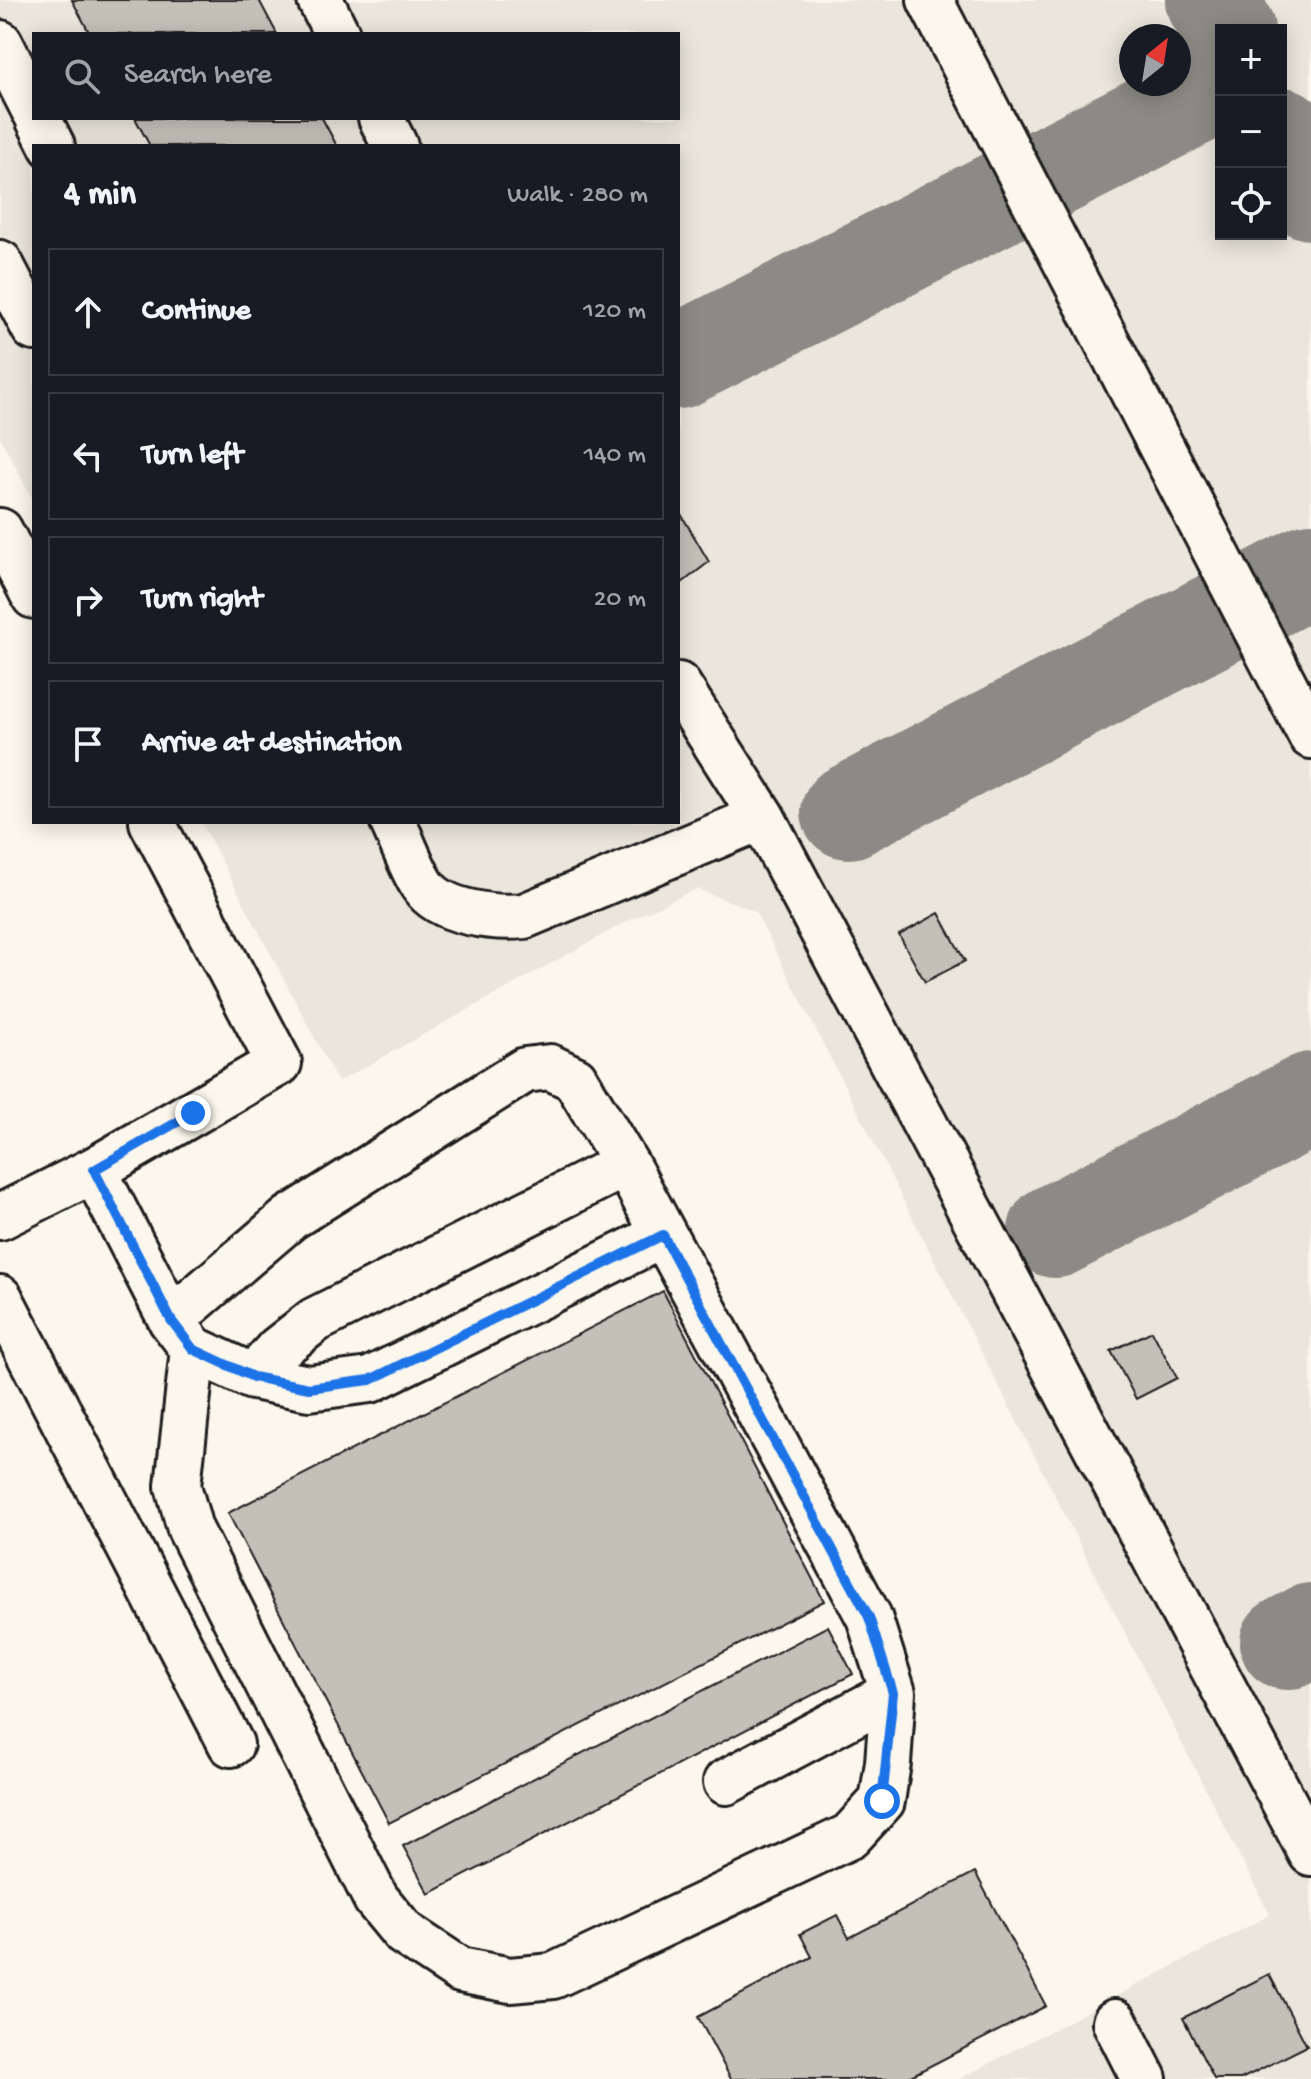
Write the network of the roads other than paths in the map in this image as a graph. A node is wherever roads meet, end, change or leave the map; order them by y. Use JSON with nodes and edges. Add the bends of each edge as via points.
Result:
{"nodes":[{"id":1,"x":320,"y":0,"type":"edge"},
{"id":2,"x":930,"y":0,"type":"edge"},
{"id":3,"x":336,"y":32,"type":"edge"},
{"id":4,"x":0,"y":43,"type":"edge"},
{"id":5,"x":32,"y":106,"type":"edge"},
{"id":6,"x":39,"y":120,"type":"edge"},
{"id":7,"x":382,"y":120,"type":"edge"},
{"id":8,"x":51,"y":144,"type":"edge"},
{"id":9,"x":394,"y":144,"type":"edge"},
{"id":10,"x":0,"y":263,"type":"edge"},
{"id":11,"x":32,"y":324,"type":"edge"},
{"id":12,"x":0,"y":531,"type":"edge"},
{"id":13,"x":32,"y":592,"type":"edge"},
{"id":14,"x":680,"y":688,"type":"edge"},
{"id":15,"x":1311,"y":736,"type":"edge"},
{"id":16,"x":762,"y":817,"type":"junction"},
{"id":17,"x":153,"y":824,"type":"edge"},
{"id":18,"x":394,"y":824,"type":"edge"},
{"id":19,"x":626,"y":1164,"type":"junction"},
{"id":20,"x":94,"y":1170,"type":"junction"},
{"id":21,"x":0,"y":1217,"type":"edge"},
{"id":22,"x":663,"y":1235,"type":"junction"},
{"id":23,"x":0,"y":1298,"type":"edge"},
{"id":24,"x":182,"y":1335,"type":"junction"},
{"id":25,"x":253,"y":1377,"type":"junction"},
{"id":26,"x":893,"y":1693,"type":"junction"},
{"id":27,"x":231,"y":1744,"type":"dead end"},
{"id":28,"x":726,"y":1782,"type":"dead end"},
{"id":29,"x":1311,"y":1853,"type":"edge"},
{"id":30,"x":1115,"y":2022,"type":"dead end"},
{"id":31,"x":1144,"y":2079,"type":"edge"}],
"edges":[{"from":1,"to":3,"type":"lane"},
{"from":2,"to":15,"type":"lane"},
{"from":4,"to":5,"type":"lane"},
{"from":6,"to":8,"type":"lane"},
{"from":7,"to":9,"type":"lane"},
{"from":10,"to":11,"type":"lane"},
{"from":12,"to":13,"type":"lane"},
{"from":14,"to":16,"type":"lane"},
{"from":16,"to":18,"type":"lane","via":[[524,916],[503,918],[461,910],[425,889]]},
{"from":16,"to":29,"type":"lane"},
{"from":17,"to":20,"type":"lane","via":[[279,1063]]},
{"from":19,"to":22,"type":"lane"},
{"from":19,"to":24,"type":"lane","via":[[575,1079],[550,1067],[525,1070],[290,1218]]},
{"from":19,"to":25,"type":"lane","via":[[315,1320]]},
{"from":20,"to":21,"type":"lane"},
{"from":20,"to":24,"type":"lane"},
{"from":22,"to":25,"type":"lane","via":[[370,1380],[309,1388]]},
{"from":22,"to":26,"type":"lane","via":[[869,1617]]},
{"from":23,"to":27,"type":"lane"},
{"from":24,"to":25,"type":"lane"},
{"from":24,"to":26,"type":"lane","via":[[178,1486],[190,1529],[376,1899],[404,1933],[460,1970],[510,1980],[553,1976],[850,1836],[882,1801]]},
{"from":26,"to":28,"type":"lane"},
{"from":30,"to":31,"type":"lane"}]}
